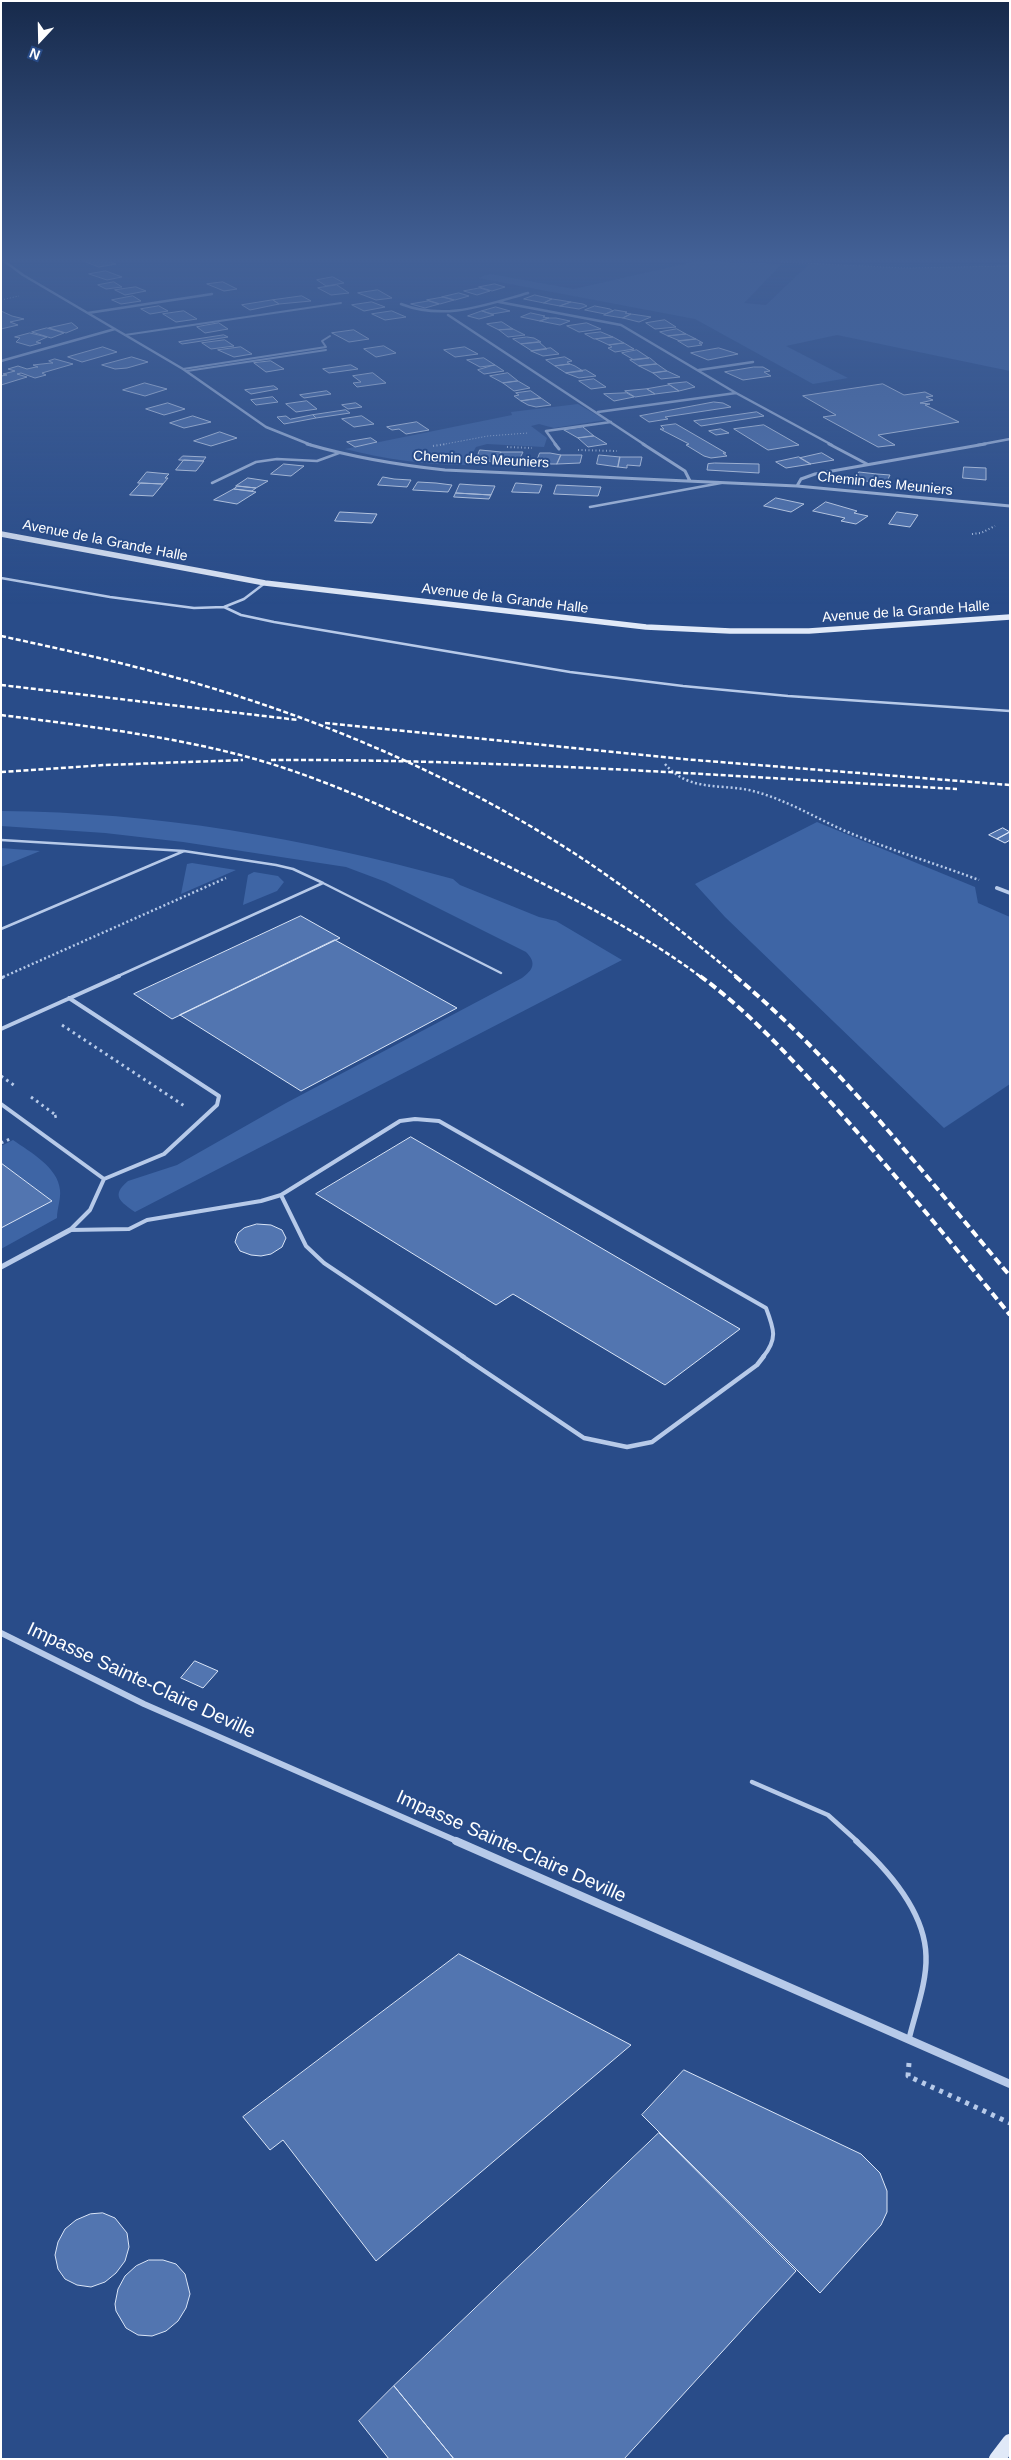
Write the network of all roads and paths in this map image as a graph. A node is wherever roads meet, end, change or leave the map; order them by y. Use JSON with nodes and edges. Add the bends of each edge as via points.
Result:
{"nodes":[{"id":1,"x":194,"y":376,"type":"edge"},
{"id":2,"x":542,"y":376,"type":"edge"},
{"id":3,"x":709,"y":376,"type":"edge"},
{"id":4,"x":736,"y":392,"type":"junction"},
{"id":5,"x":598,"y":412,"type":"junction"},
{"id":6,"x":612,"y":422,"type":"junction"},
{"id":7,"x":546,"y":431,"type":"junction"},
{"id":8,"x":1010,"y":439,"type":"edge"},
{"id":9,"x":428,"y":447,"type":"dead end"},
{"id":10,"x":559,"y":449,"type":"dead end"},
{"id":11,"x":339,"y":453,"type":"junction"},
{"id":12,"x":867,"y":464,"type":"junction"},
{"id":13,"x":690,"y":481,"type":"junction"},
{"id":14,"x":212,"y":483,"type":"dead end"},
{"id":15,"x":724,"y":483,"type":"junction"},
{"id":16,"x":797,"y":486,"type":"junction"},
{"id":17,"x":590,"y":506,"type":"dead end"},
{"id":18,"x":1010,"y":506,"type":"edge"},
{"id":19,"x":1000,"y":524,"type":"dead end"},
{"id":20,"x":1,"y":534,"type":"edge"},
{"id":21,"x":972,"y":534,"type":"dead end"},
{"id":22,"x":1,"y":578,"type":"edge"},
{"id":23,"x":265,"y":583,"type":"junction"},
{"id":24,"x":224,"y":607,"type":"junction"},
{"id":25,"x":1010,"y":617,"type":"edge"},
{"id":26,"x":1010,"y":711,"type":"edge"},
{"id":27,"x":664,"y":764,"type":"dead end"},
{"id":28,"x":1,"y":840,"type":"edge"},
{"id":29,"x":184,"y":852,"type":"junction"},
{"id":30,"x":231,"y":876,"type":"dead end"},
{"id":31,"x":323,"y":883,"type":"junction"},
{"id":32,"x":997,"y":888,"type":"joint"},
{"id":33,"x":1010,"y":893,"type":"edge"},
{"id":34,"x":1,"y":929,"type":"edge"},
{"id":35,"x":501,"y":973,"type":"dead end"},
{"id":36,"x":1,"y":978,"type":"edge"},
{"id":37,"x":69,"y":998,"type":"junction"},
{"id":38,"x":57,"y":1021,"type":"dead end"},
{"id":39,"x":1,"y":1029,"type":"edge"},
{"id":40,"x":1,"y":1104,"type":"edge"},
{"id":41,"x":204,"y":1118,"type":"junction"},
{"id":42,"x":104,"y":1179,"type":"junction"},
{"id":43,"x":281,"y":1195,"type":"junction"},
{"id":44,"x":70,"y":1230,"type":"junction"},
{"id":45,"x":1,"y":1268,"type":"edge"},
{"id":46,"x":1,"y":1633,"type":"edge"},
{"id":47,"x":752,"y":1782,"type":"dead end"},
{"id":48,"x":909,"y":2039,"type":"junction"},
{"id":49,"x":1010,"y":2084,"type":"edge"},
{"id":50,"x":1010,"y":2123,"type":"edge"},
{"id":51,"x":1010,"y":2442,"type":"edge"},
{"id":52,"x":997,"y":2459,"type":"edge"}],
"edges":[{"from":1,"to":11,"type":"street","name":"Chemin des Meuniers","via":[[266,427]]},
{"from":2,"to":5,"type":"street"},
{"from":3,"to":4,"type":"street"},
{"from":4,"to":5,"type":"street"},
{"from":4,"to":12,"type":"street"},
{"from":5,"to":6,"type":"street"},
{"from":6,"to":7,"type":"street"},
{"from":6,"to":13,"type":"street","via":[[685,471]]},
{"from":7,"to":9,"type":"path","via":[[488,436]]},
{"from":7,"to":10,"type":"street"},
{"from":8,"to":12,"type":"street"},
{"from":11,"to":13,"type":"street","name":"Chemin des Meuniers","via":[[445,470]]},
{"from":11,"to":14,"type":"lane","via":[[317,461],[277,459],[256,462]]},
{"from":12,"to":16,"type":"street","via":[[814,474],[802,479]]},
{"from":13,"to":15,"type":"street","name":"Chemin des Meuniers"},
{"from":15,"to":16,"type":"street","name":"Chemin des Meuniers"},
{"from":15,"to":17,"type":"lane"},
{"from":16,"to":18,"type":"street","name":"Chemin des Meuniers"},
{"from":19,"to":21,"type":"path"},
{"from":20,"to":23,"type":"street","name":"Avenue de la Grande Halle"},
{"from":22,"to":24,"type":"lane","via":[[194,608]]},
{"from":23,"to":24,"type":"lane","via":[[244,599]]},
{"from":23,"to":25,"type":"street","name":"Avenue de la Grande Halle","via":[[604,624],[695,630],[845,630]]},
{"from":24,"to":26,"type":"lane","via":[[241,615],[274,622],[570,672],[780,696]]},
{"from":27,"to":32,"type":"path","via":[[671,774],[689,784],[756,792]]},
{"from":28,"to":29,"type":"lane"},
{"from":29,"to":31,"type":"lane","via":[[276,864]]},
{"from":29,"to":34,"type":"lane"},
{"from":30,"to":36,"type":"path"},
{"from":31,"to":35,"type":"lane"},
{"from":31,"to":37,"type":"lane"},
{"from":32,"to":33,"type":"street"},
{"from":37,"to":39,"type":"lane"},
{"from":37,"to":41,"type":"lane","via":[[219,1096],[217,1106]]},
{"from":38,"to":41,"type":"path"},
{"from":40,"to":42,"type":"lane"},
{"from":41,"to":42,"type":"lane","via":[[164,1154]]},
{"from":42,"to":44,"type":"lane","via":[[90,1210]]},
{"from":43,"to":43,"type":"lane","via":[[306,1246],[324,1263],[584,1438],[627,1446],[652,1442],[757,1366],[771,1347],[774,1329],[766,1308],[439,1121],[400,1120]]},
{"from":43,"to":44,"type":"lane","via":[[147,1220],[129,1229]]},
{"from":44,"to":45,"type":"street"},
{"from":46,"to":48,"type":"street","name":"Impasse Sainte-Claire Deville","via":[[144,1704]]},
{"from":47,"to":48,"type":"lane","via":[[828,1815],[875,1858],[916,1913],[926,1956]]},
{"from":48,"to":49,"type":"street","name":"Impasse Sainte-Claire Deville"},
{"from":48,"to":50,"type":"path","via":[[908,2076]]},
{"from":51,"to":52,"type":"street"}]}
